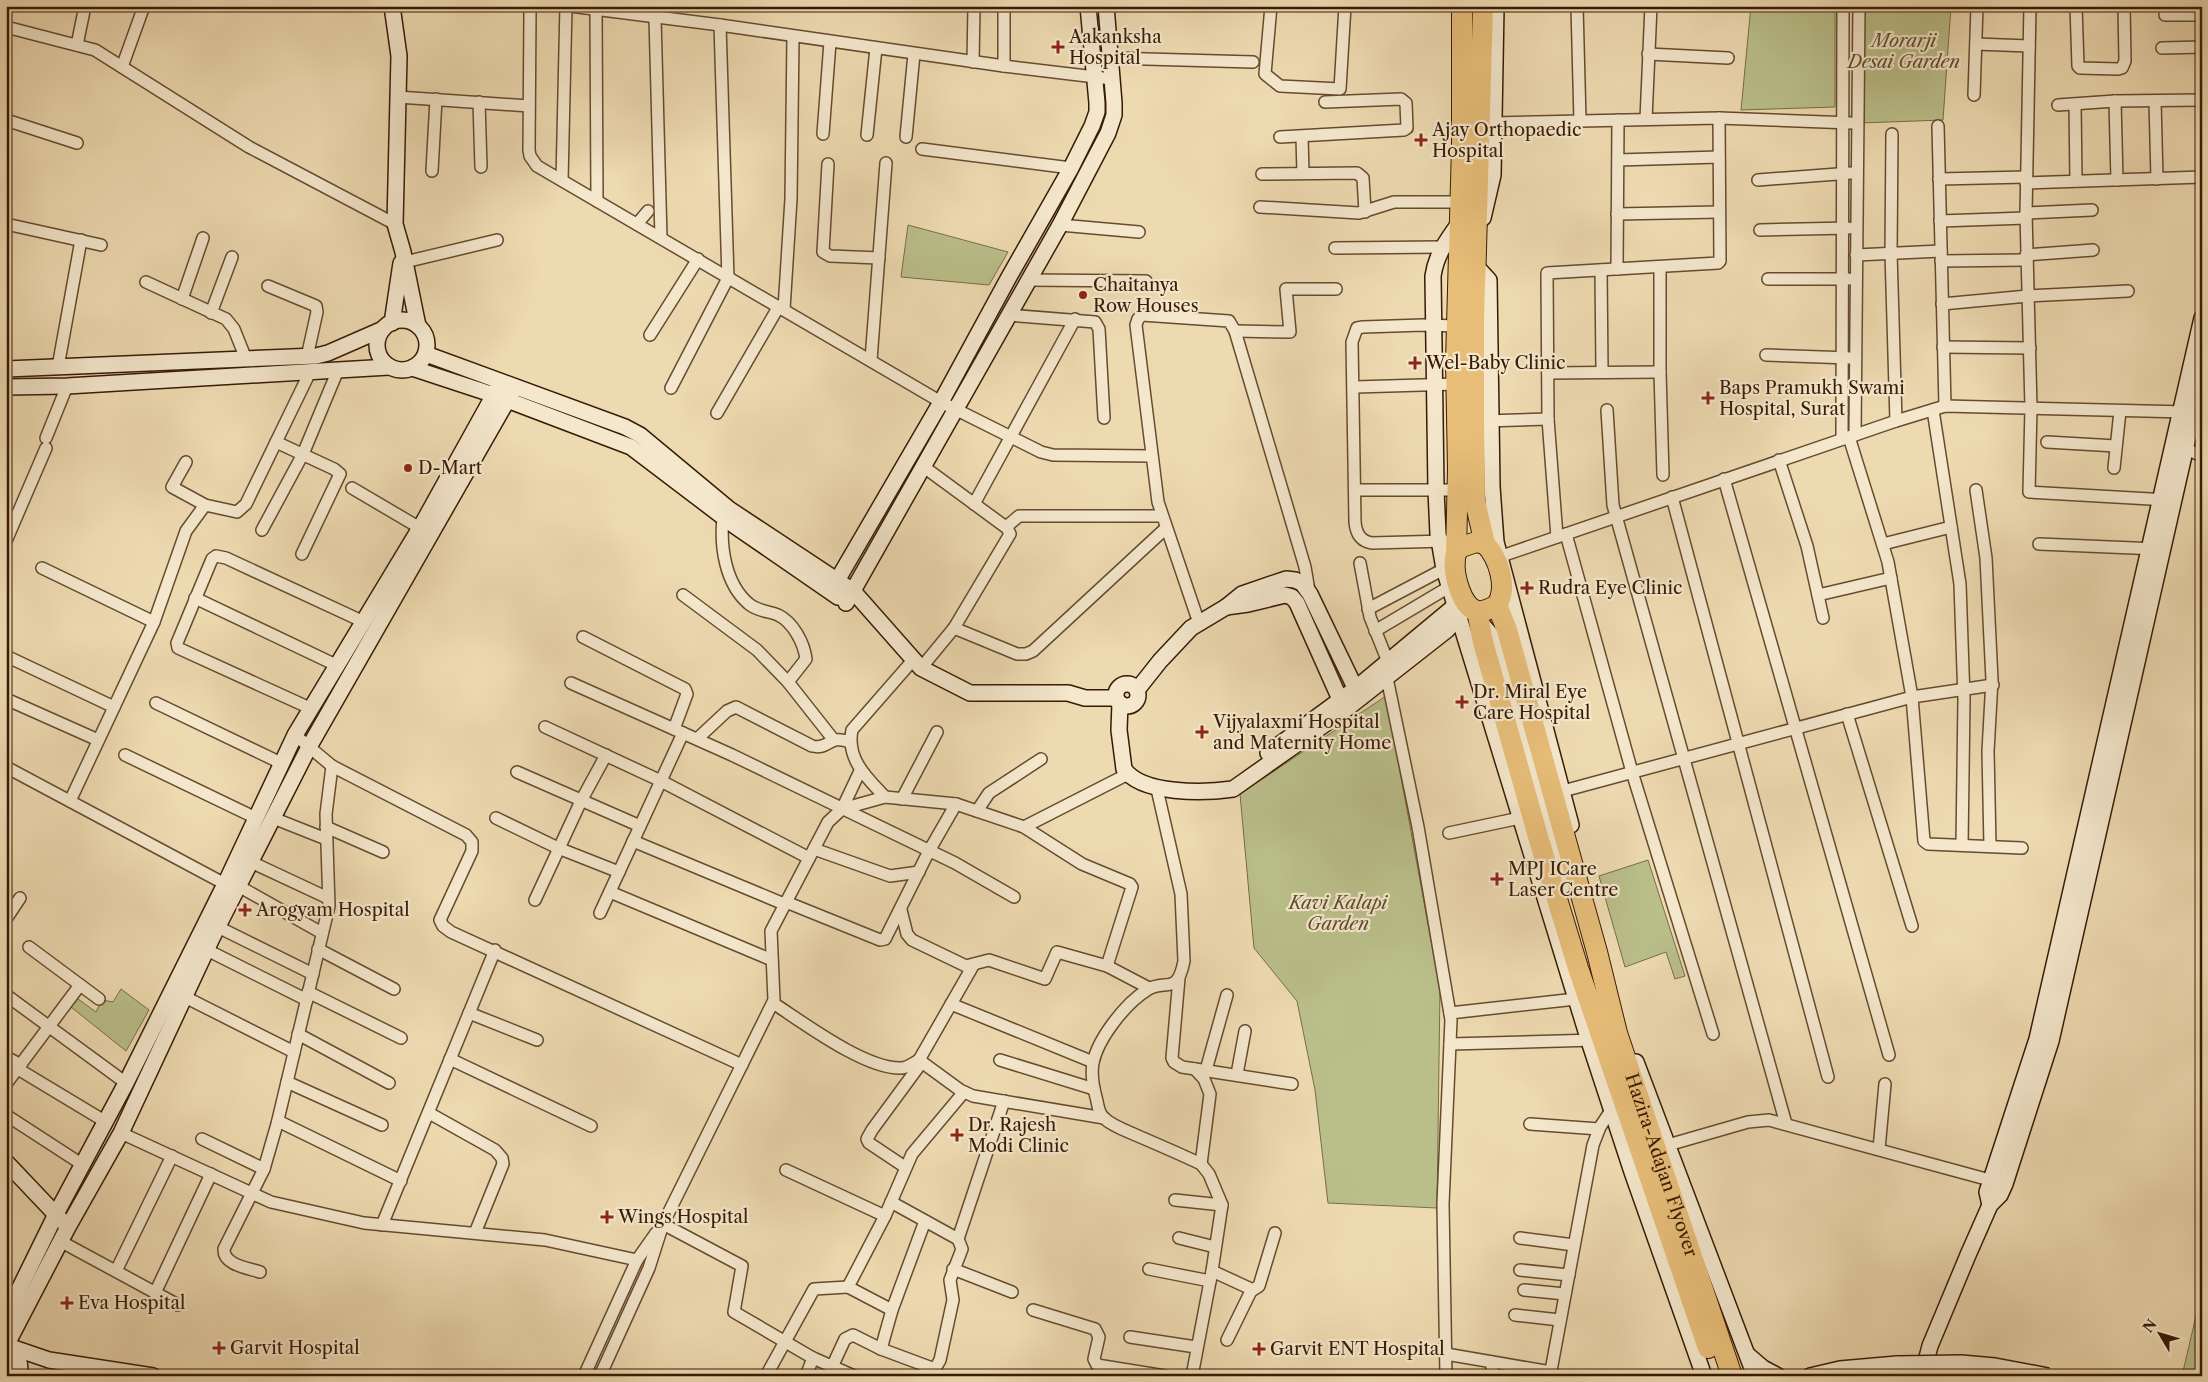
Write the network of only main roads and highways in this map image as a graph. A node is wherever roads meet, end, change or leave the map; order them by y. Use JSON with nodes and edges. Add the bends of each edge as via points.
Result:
{"nodes":[{"id":1,"x":1462,"y":6,"type":"edge"},
{"id":2,"x":1483,"y":6,"type":"edge"},
{"id":3,"x":1475,"y":488,"type":"junction"},
{"id":4,"x":1449,"y":551,"type":"junction"},
{"id":5,"x":1493,"y":553,"type":"junction"},
{"id":6,"x":1464,"y":607,"type":"junction"},
{"id":7,"x":1498,"y":608,"type":"junction"},
{"id":8,"x":1602,"y":1039,"type":"junction"},
{"id":9,"x":1719,"y":1376,"type":"edge"},
{"id":10,"x":1732,"y":1376,"type":"edge"}],
"edges":[{"from":1,"to":3,"type":"highway","via":[[1456,384]]},
{"from":2,"to":3,"type":"highway","via":[[1476,266],[1483,421]]},
{"from":3,"to":4,"type":"highway","name":"Hazira-Adajan Flyover"},
{"from":3,"to":5,"type":"highway","via":[[1475,501]]},
{"from":4,"to":5,"type":"highway","via":[[1467,544]]},
{"from":4,"to":6,"type":"highway","name":"Hazira-Adajan Flyover","via":[[1454,559]]},
{"from":5,"to":7,"type":"highway","via":[[1504,590]]},
{"from":6,"to":7,"type":"highway"},
{"from":6,"to":8,"type":"highway","name":"Hazira-Adajan Flyover"},
{"from":7,"to":8,"type":"highway","name":"Hazira-Adajan Flyover","via":[[1507,630],[1597,952]]},
{"from":8,"to":9,"type":"highway","name":"Hazira-Adajan Flyover"},
{"from":8,"to":10,"type":"highway","name":"Hazira-Adajan Flyover"}]}
